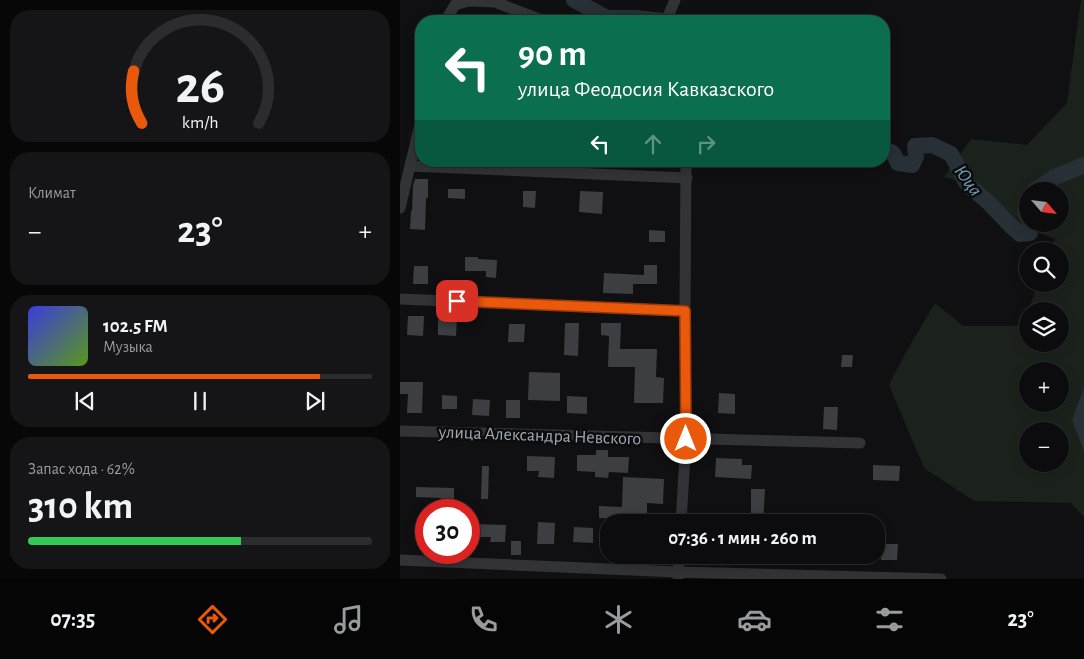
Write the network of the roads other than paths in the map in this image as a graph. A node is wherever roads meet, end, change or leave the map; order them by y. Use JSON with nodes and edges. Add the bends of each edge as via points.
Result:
{"nodes":[{"id":1,"x":675,"y":0,"type":"edge"},
{"id":2,"x":449,"y":15,"type":"edge"},
{"id":3,"x":528,"y":15,"type":"edge"},
{"id":4,"x":669,"y":15,"type":"edge"},
{"id":5,"x":415,"y":145,"type":"edge"},
{"id":6,"x":410,"y":166,"type":"junction"},
{"id":7,"x":415,"y":166,"type":"edge"},
{"id":8,"x":433,"y":167,"type":"edge"},
{"id":9,"x":686,"y":167,"type":"edge"},
{"id":10,"x":687,"y":178,"type":"junction"},
{"id":11,"x":400,"y":208,"type":"edge"},
{"id":12,"x":400,"y":298,"type":"edge"},
{"id":13,"x":685,"y":311,"type":"junction"},
{"id":14,"x":400,"y":431,"type":"edge"},
{"id":15,"x":686,"y":439,"type":"junction"},
{"id":16,"x":860,"y":443,"type":"dead end"},
{"id":17,"x":681,"y":514,"type":"edge"},
{"id":18,"x":400,"y":560,"type":"edge"},
{"id":19,"x":678,"y":575,"type":"edge"},
{"id":20,"x":941,"y":579,"type":"edge"}],
"edges":[{"from":1,"to":4,"type":"street"},
{"from":2,"to":3,"type":"street","via":[[455,5],[468,1],[494,2]]},
{"from":5,"to":6,"type":"street"},
{"from":6,"to":7,"type":"street"},
{"from":6,"to":11,"type":"street"},
{"from":8,"to":10,"type":"street"},
{"from":9,"to":10,"type":"street"},
{"from":10,"to":13,"type":"street"},
{"from":12,"to":13,"type":"street"},
{"from":13,"to":15,"type":"street"},
{"from":14,"to":15,"type":"street","name":"улица Александра Невского"},
{"from":15,"to":16,"type":"street","name":"улица Александра Невского"},
{"from":15,"to":17,"type":"street"},
{"from":18,"to":19,"type":"street"},
{"from":19,"to":20,"type":"street"}]}
